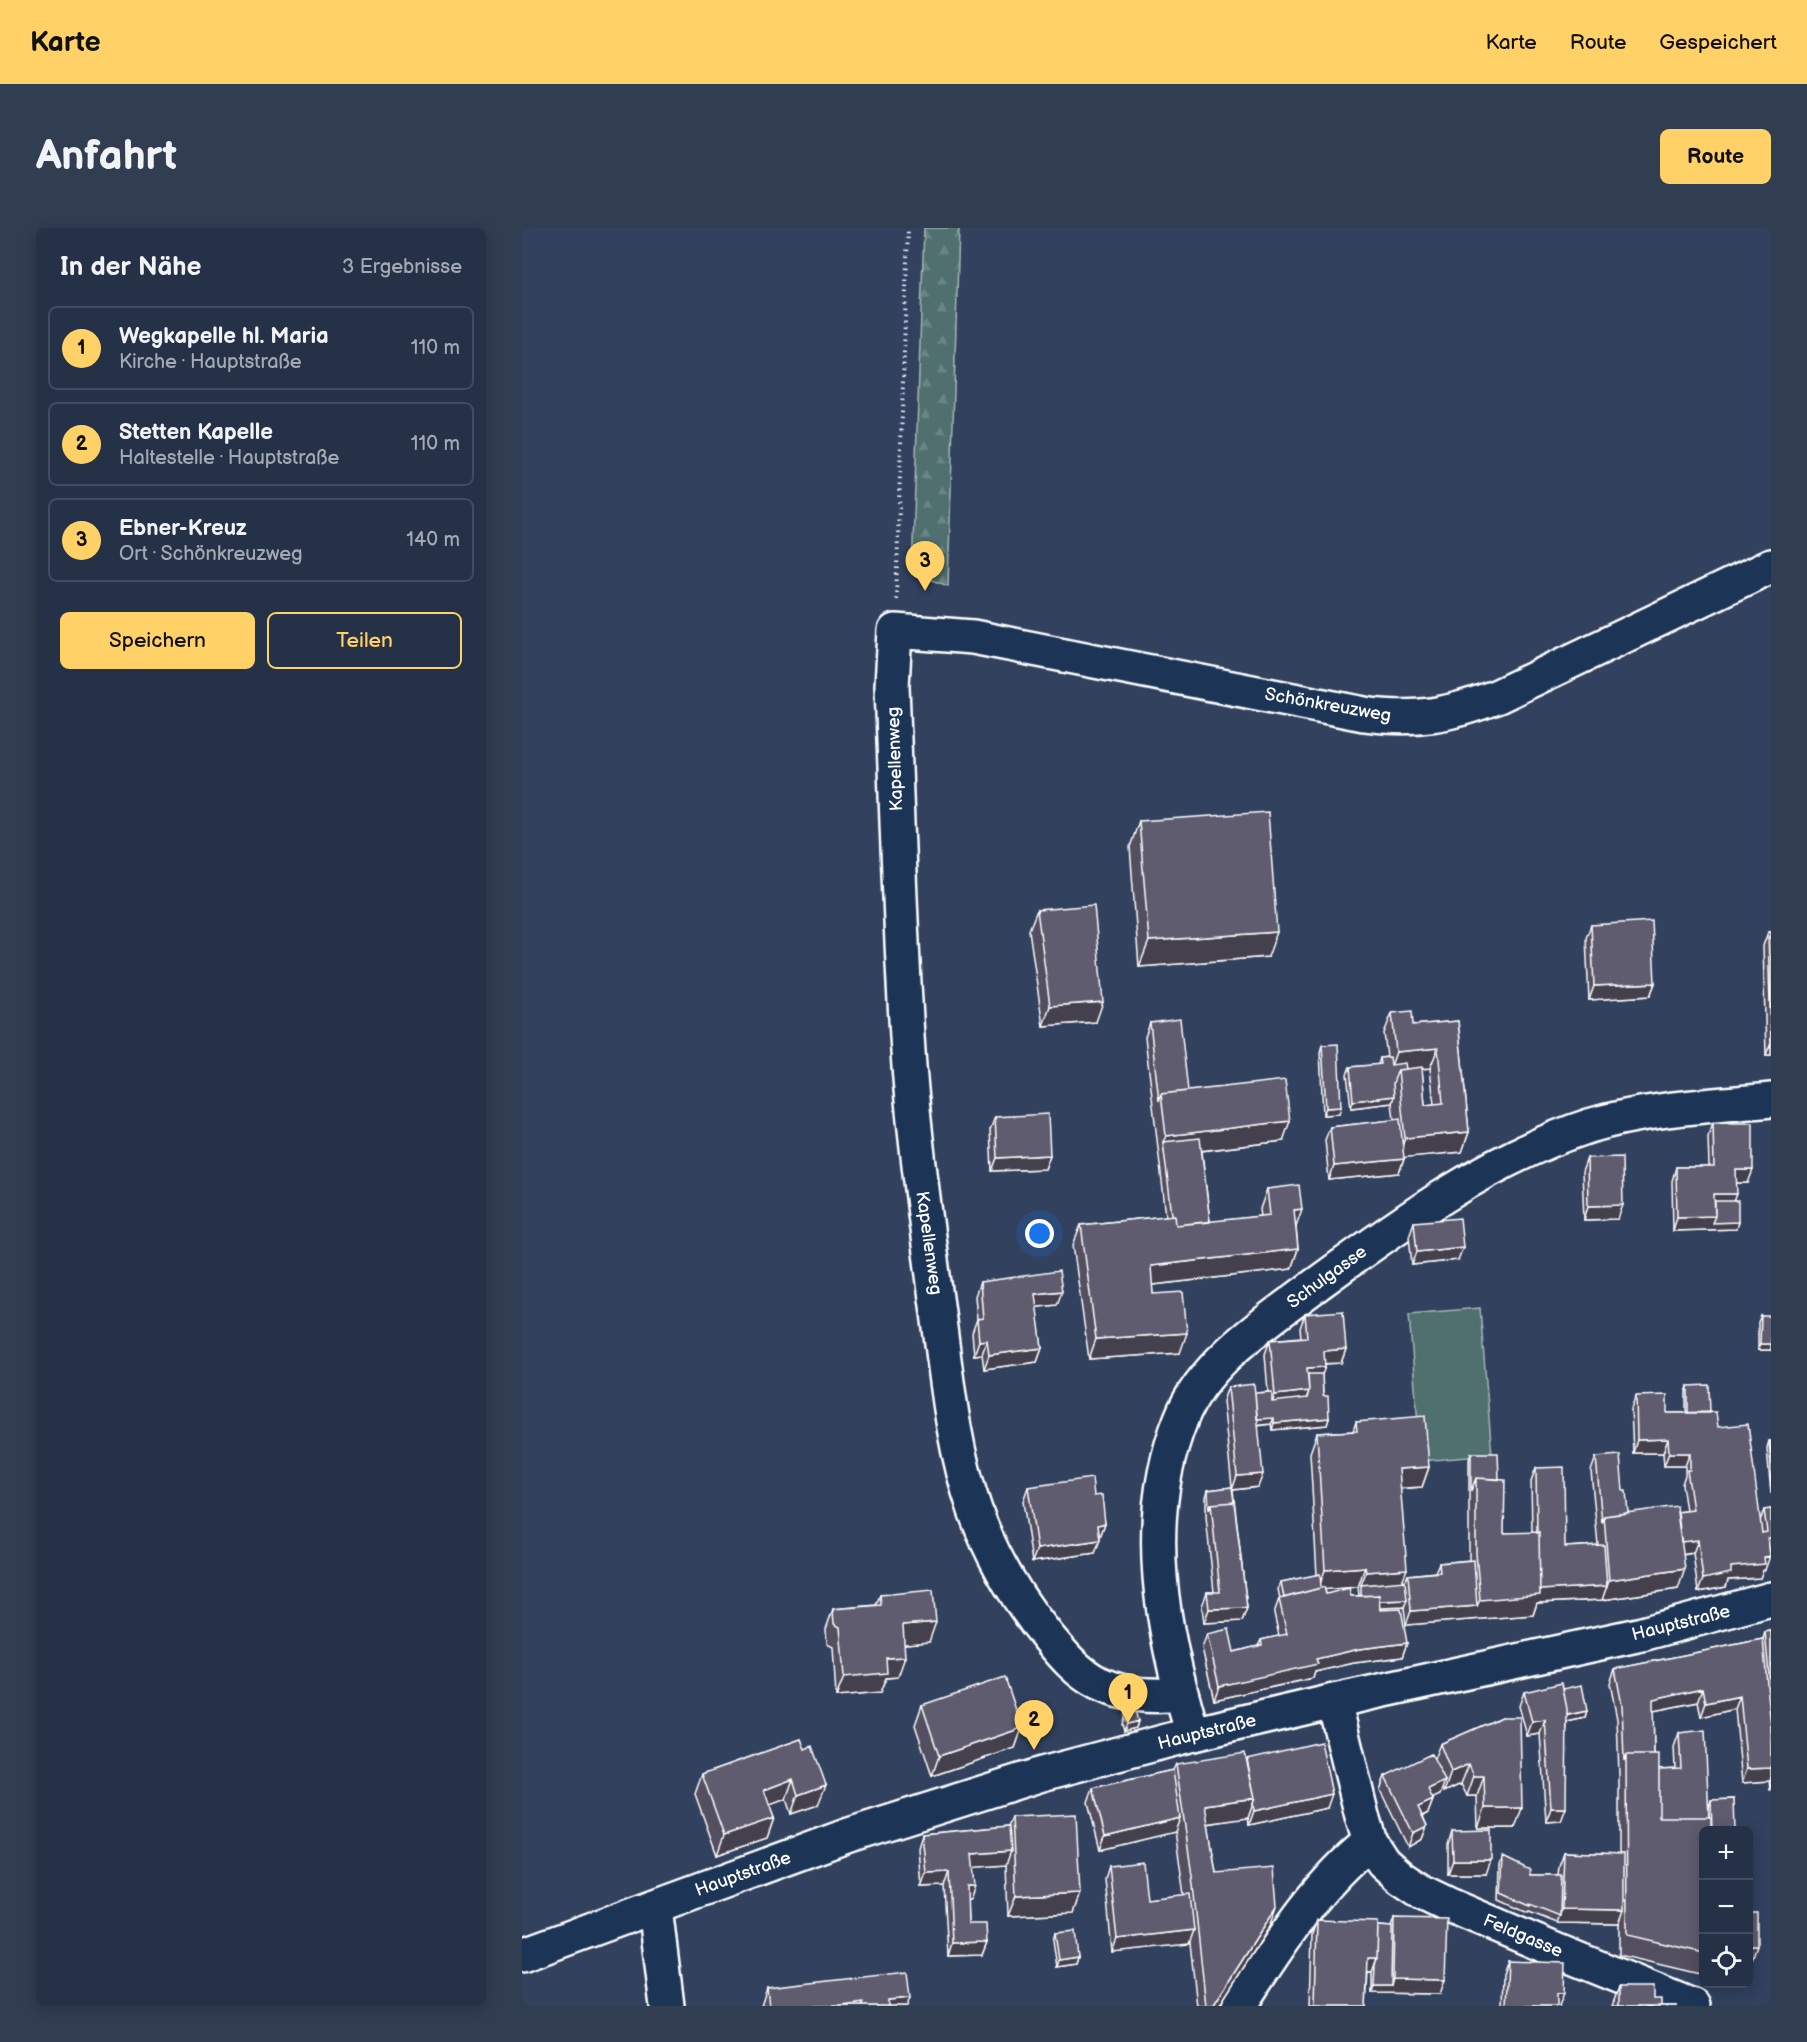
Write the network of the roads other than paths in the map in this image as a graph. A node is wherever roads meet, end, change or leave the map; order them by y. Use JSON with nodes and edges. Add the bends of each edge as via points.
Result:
{"nodes":[{"id":1,"x":1771,"y":566,"type":"edge"},
{"id":2,"x":895,"y":631,"type":"joint"},
{"id":3,"x":1771,"y":1100,"type":"edge"},
{"id":4,"x":1771,"y":1599,"type":"edge"},
{"id":5,"x":1181,"y":1694,"type":"junction"},
{"id":6,"x":1334,"y":1701,"type":"junction"},
{"id":7,"x":1193,"y":1734,"type":"junction"},
{"id":8,"x":1370,"y":1842,"type":"junction"},
{"id":9,"x":655,"y":1907,"type":"junction"},
{"id":10,"x":522,"y":1955,"type":"edge"},
{"id":11,"x":667,"y":2006,"type":"edge"},
{"id":12,"x":1239,"y":2006,"type":"edge"},
{"id":13,"x":1693,"y":2006,"type":"edge"}],
"edges":[{"from":1,"to":2,"type":"street","name":"Schönkreuzweg","via":[[1498,696],[1465,709],[1412,718],[1364,714],[973,637]]},
{"from":2,"to":5,"type":"street","name":"Kapellenweg","via":[[893,697],[909,1069],[936,1298],[966,1483],[988,1543],[1009,1584],[1068,1661],[1084,1675],[1114,1690],[1144,1696]]},
{"from":3,"to":5,"type":"street","name":"Schulgasse","via":[[1624,1117],[1589,1127],[1500,1164],[1458,1186],[1364,1249],[1256,1330],[1207,1376],[1182,1417],[1161,1491],[1159,1577],[1168,1642]]},
{"from":4,"to":6,"type":"street","name":"Hauptstraße","via":[[1642,1634]]},
{"from":5,"to":7,"type":"street"},
{"from":6,"to":7,"type":"street","name":"Hauptstraße"},
{"from":6,"to":8,"type":"street","name":"Feldgasse"},
{"from":7,"to":9,"type":"street","name":"Hauptstraße","via":[[1042,1774],[849,1835]]},
{"from":8,"to":12,"type":"street","via":[[1328,1882]]},
{"from":8,"to":13,"type":"street","name":"Feldgasse","via":[[1383,1862],[1422,1892]]},
{"from":9,"to":10,"type":"street","name":"Hauptstraße"},
{"from":9,"to":11,"type":"street"}]}
